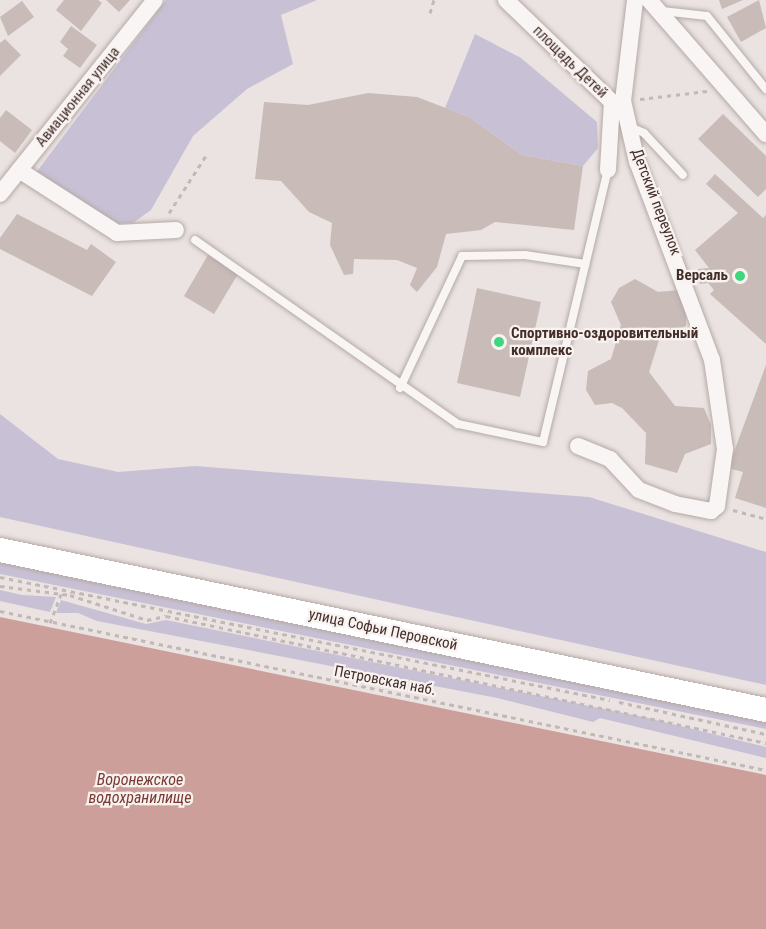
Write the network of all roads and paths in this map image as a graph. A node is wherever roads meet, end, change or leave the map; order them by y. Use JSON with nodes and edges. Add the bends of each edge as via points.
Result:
{"nodes":[{"id":1,"x":155,"y":0,"type":"edge"},
{"id":2,"x":434,"y":0,"type":"edge"},
{"id":3,"x":506,"y":0,"type":"edge"},
{"id":4,"x":634,"y":0,"type":"edge"},
{"id":5,"x":652,"y":5,"type":"edge"},
{"id":6,"x":430,"y":13,"type":"dead end"},
{"id":7,"x":766,"y":89,"type":"edge"},
{"id":8,"x":725,"y":90,"type":"junction"},
{"id":9,"x":623,"y":101,"type":"junction"},
{"id":10,"x":629,"y":126,"type":"junction"},
{"id":11,"x":766,"y":134,"type":"edge"},
{"id":12,"x":207,"y":154,"type":"dead end"},
{"id":13,"x":19,"y":170,"type":"junction"},
{"id":14,"x":608,"y":170,"type":"joint"},
{"id":15,"x":683,"y":175,"type":"dead end"},
{"id":16,"x":0,"y":194,"type":"edge"},
{"id":17,"x":176,"y":230,"type":"dead end"},
{"id":18,"x":156,"y":232,"type":"junction"},
{"id":19,"x":195,"y":240,"type":"dead end"},
{"id":20,"x":585,"y":264,"type":"junction"},
{"id":21,"x":400,"y":388,"type":"junction"},
{"id":22,"x":578,"y":446,"type":"dead end"},
{"id":23,"x":717,"y":506,"type":"junction"},
{"id":24,"x":766,"y":519,"type":"edge"},
{"id":25,"x":0,"y":550,"type":"edge"},
{"id":26,"x":0,"y":576,"type":"edge"},
{"id":27,"x":0,"y":586,"type":"edge"},
{"id":28,"x":61,"y":594,"type":"junction"},
{"id":29,"x":0,"y":611,"type":"edge"},
{"id":30,"x":51,"y":623,"type":"junction"},
{"id":31,"x":766,"y":710,"type":"edge"},
{"id":32,"x":766,"y":734,"type":"edge"},
{"id":33,"x":766,"y":743,"type":"edge"},
{"id":34,"x":766,"y":770,"type":"edge"}],
"edges":[{"from":1,"to":13,"type":"street","name":"Авиационная улица"},
{"from":2,"to":6,"type":"path"},
{"from":3,"to":14,"type":"street","name":"площадь Детей","via":[[612,102]]},
{"from":4,"to":9,"type":"street","name":"Детский переулок"},
{"from":5,"to":7,"type":"lane","via":[[707,16]]},
{"from":5,"to":8,"type":"street"},
{"from":8,"to":9,"type":"path"},
{"from":8,"to":11,"type":"street"},
{"from":9,"to":10,"type":"street","name":"Детский переулок"},
{"from":10,"to":15,"type":"lane","via":[[644,133]]},
{"from":10,"to":23,"type":"street","name":"Детский переулок","via":[[637,162],[712,360],[725,449]]},
{"from":12,"to":18,"type":"path"},
{"from":13,"to":16,"type":"street","name":"Авиационная улица"},
{"from":13,"to":18,"type":"street","via":[[117,233]]},
{"from":14,"to":20,"type":"lane"},
{"from":17,"to":18,"type":"street"},
{"from":19,"to":21,"type":"lane","via":[[226,257]]},
{"from":20,"to":21,"type":"lane","via":[[525,255],[462,256]]},
{"from":20,"to":21,"type":"lane","via":[[543,442],[458,424]]},
{"from":22,"to":23,"type":"street","via":[[610,459],[639,490],[675,504],[711,511]]},
{"from":23,"to":24,"type":"path"},
{"from":25,"to":31,"type":"main road","name":"улица Софьи Перовской"},
{"from":26,"to":32,"type":"path"},
{"from":27,"to":28,"type":"path"},
{"from":28,"to":30,"type":"path"},
{"from":28,"to":33,"type":"path","via":[[147,620],[166,616]]},
{"from":29,"to":30,"type":"path","name":"Петровская наб."},
{"from":30,"to":34,"type":"path","name":"Петровская наб."}]}
